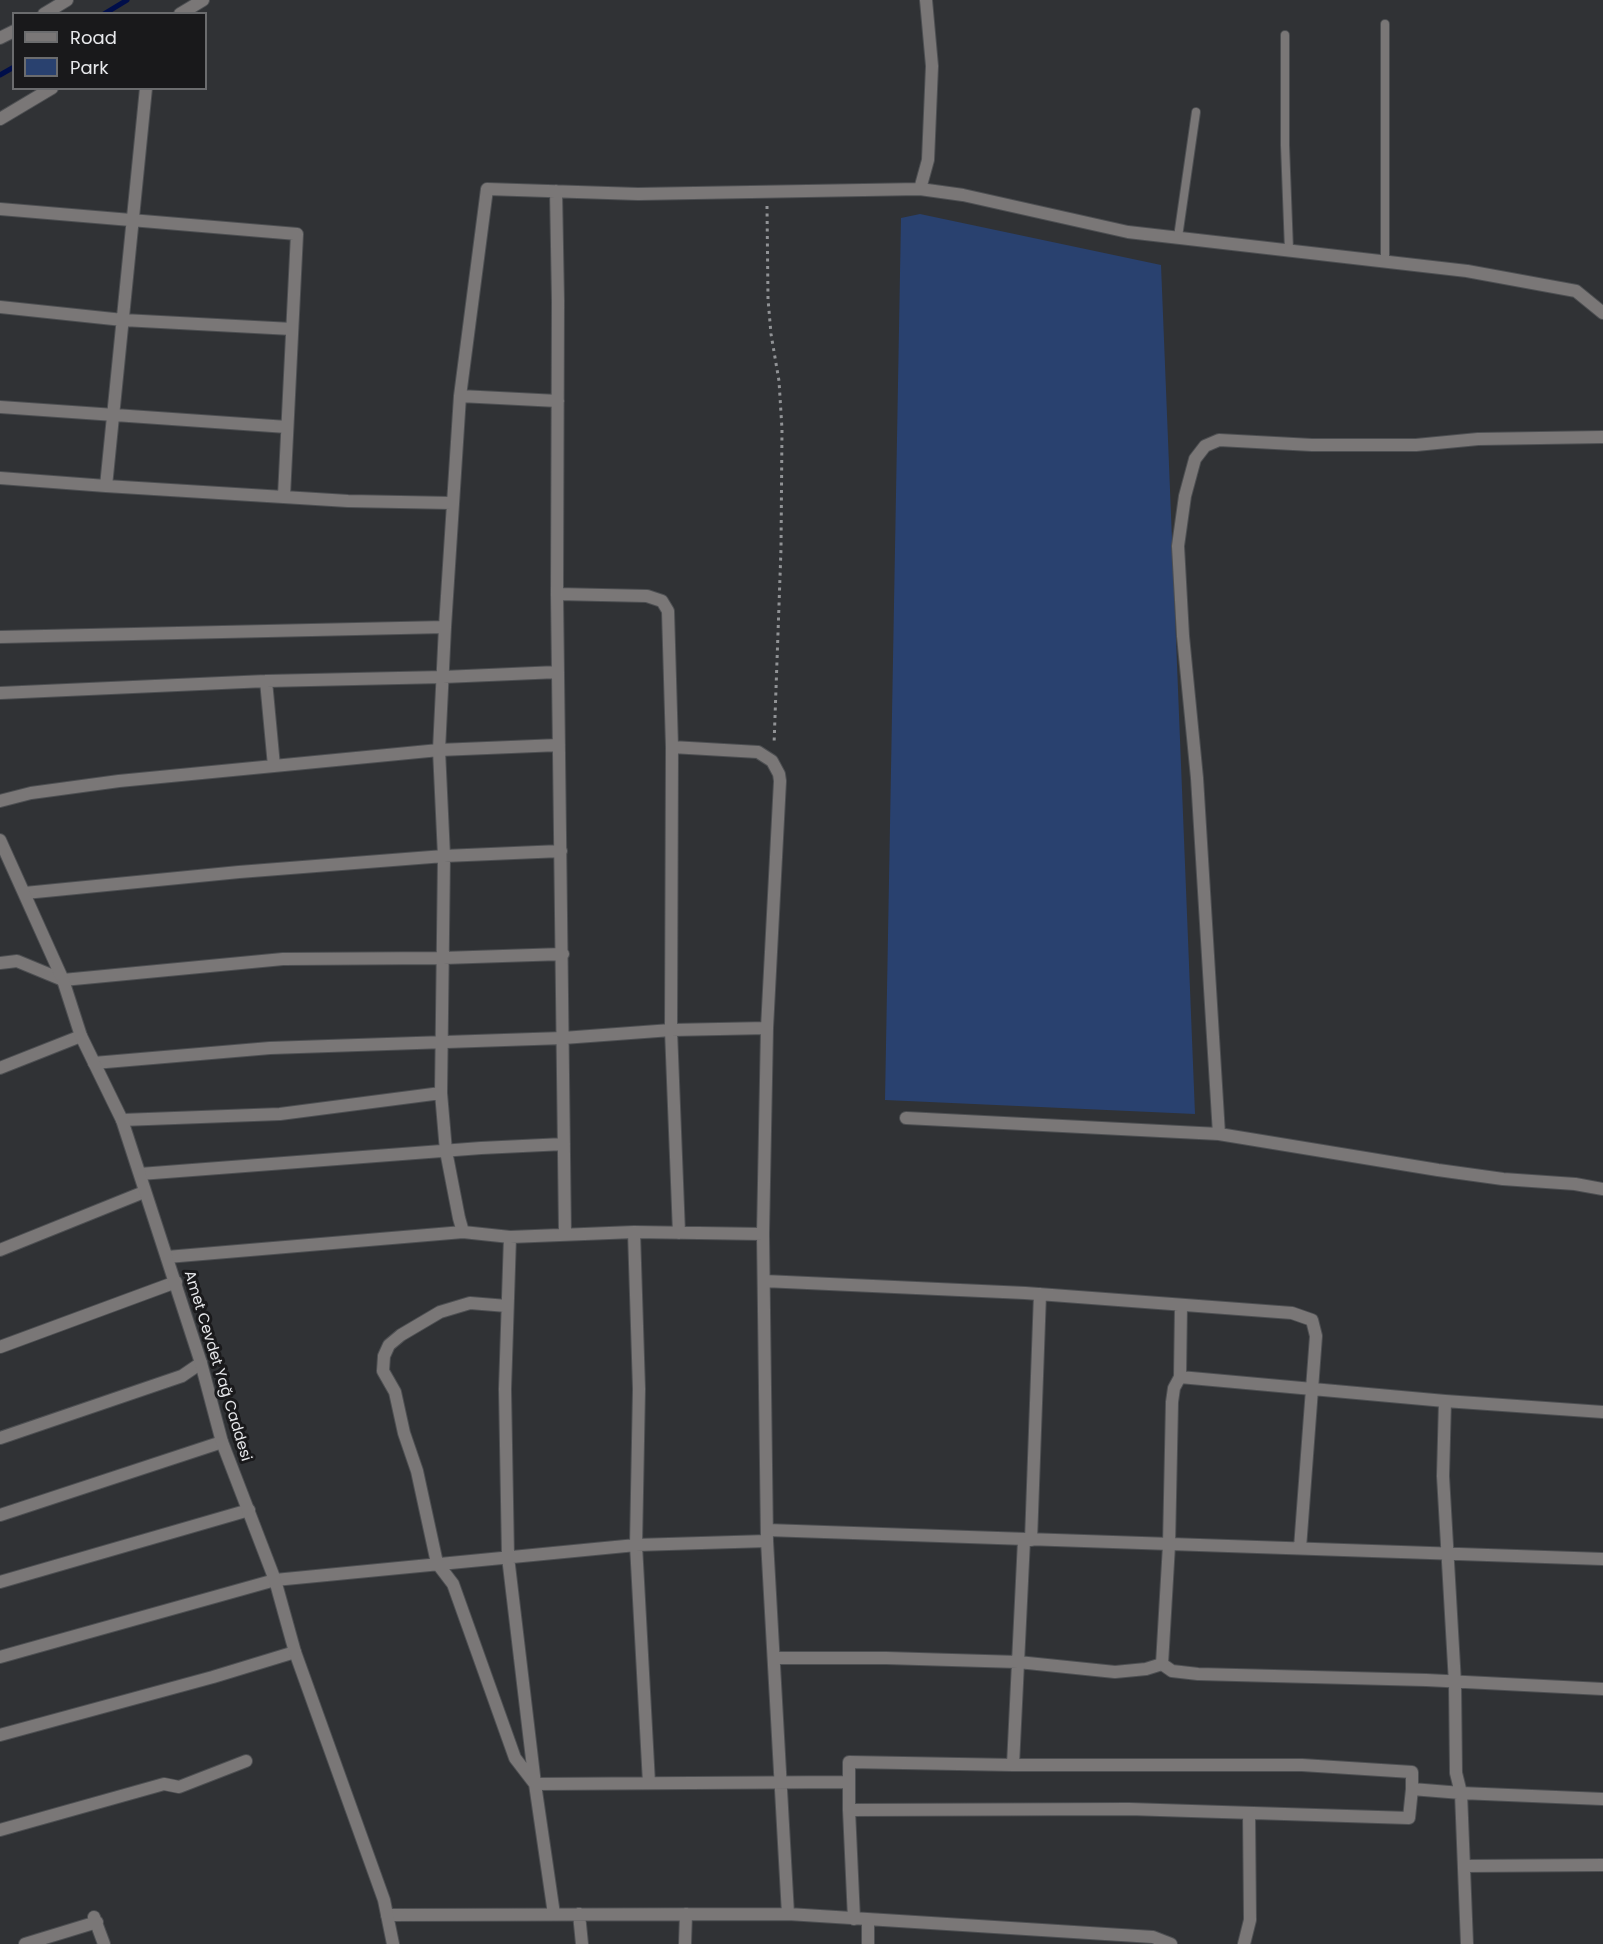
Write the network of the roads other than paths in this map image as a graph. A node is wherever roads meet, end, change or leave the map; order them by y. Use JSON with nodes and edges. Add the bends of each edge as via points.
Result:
{"nodes":[{"id":1,"x":67,"y":0,"type":"edge"},
{"id":2,"x":203,"y":0,"type":"edge"},
{"id":3,"x":926,"y":0,"type":"edge"},
{"id":4,"x":47,"y":12,"type":"edge"},
{"id":5,"x":183,"y":12,"type":"edge"},
{"id":6,"x":1386,"y":24,"type":"dead end"},
{"id":7,"x":1285,"y":35,"type":"dead end"},
{"id":8,"x":49,"y":90,"type":"edge"},
{"id":9,"x":146,"y":90,"type":"edge"},
{"id":10,"x":1196,"y":112,"type":"dead end"},
{"id":11,"x":0,"y":119,"type":"edge"},
{"id":12,"x":920,"y":189,"type":"junction"},
{"id":13,"x":556,"y":191,"type":"junction"},
{"id":14,"x":0,"y":209,"type":"edge"},
{"id":15,"x":133,"y":221,"type":"junction"},
{"id":16,"x":1178,"y":237,"type":"junction"},
{"id":17,"x":1289,"y":250,"type":"junction"},
{"id":18,"x":1385,"y":261,"type":"junction"},
{"id":19,"x":0,"y":307,"type":"edge"},
{"id":20,"x":1603,"y":313,"type":"edge"},
{"id":21,"x":123,"y":320,"type":"junction"},
{"id":22,"x":292,"y":329,"type":"junction"},
{"id":23,"x":460,"y":396,"type":"junction"},
{"id":24,"x":558,"y":401,"type":"junction"},
{"id":25,"x":0,"y":407,"type":"edge"},
{"id":26,"x":113,"y":415,"type":"junction"},
{"id":27,"x":287,"y":427,"type":"junction"},
{"id":28,"x":1603,"y":437,"type":"edge"},
{"id":29,"x":0,"y":478,"type":"edge"},
{"id":30,"x":106,"y":486,"type":"junction"},
{"id":31,"x":284,"y":496,"type":"junction"},
{"id":32,"x":452,"y":504,"type":"junction"},
{"id":33,"x":557,"y":594,"type":"junction"},
{"id":34,"x":445,"y":627,"type":"junction"},
{"id":35,"x":0,"y":637,"type":"edge"},
{"id":36,"x":558,"y":672,"type":"junction"},
{"id":37,"x":443,"y":677,"type":"junction"},
{"id":38,"x":266,"y":681,"type":"junction"},
{"id":39,"x":0,"y":693,"type":"edge"},
{"id":40,"x":559,"y":745,"type":"junction"},
{"id":41,"x":672,"y":747,"type":"junction"},
{"id":42,"x":439,"y":750,"type":"junction"},
{"id":43,"x":274,"y":766,"type":"junction"},
{"id":44,"x":0,"y":801,"type":"edge"},
{"id":45,"x":0,"y":840,"type":"edge"},
{"id":46,"x":561,"y":851,"type":"junction"},
{"id":47,"x":444,"y":856,"type":"junction"},
{"id":48,"x":25,"y":893,"type":"junction"},
{"id":49,"x":562,"y":954,"type":"junction"},
{"id":50,"x":443,"y":958,"type":"junction"},
{"id":51,"x":0,"y":963,"type":"edge"},
{"id":52,"x":63,"y":980,"type":"junction"},
{"id":53,"x":766,"y":1028,"type":"junction"},
{"id":54,"x":671,"y":1030,"type":"junction"},
{"id":55,"x":81,"y":1036,"type":"junction"},
{"id":56,"x":563,"y":1038,"type":"junction"},
{"id":57,"x":442,"y":1042,"type":"junction"},
{"id":58,"x":94,"y":1063,"type":"junction"},
{"id":59,"x":0,"y":1068,"type":"edge"},
{"id":60,"x":441,"y":1093,"type":"junction"},
{"id":61,"x":906,"y":1119,"type":"dead end"},
{"id":62,"x":122,"y":1120,"type":"junction"},
{"id":63,"x":1219,"y":1134,"type":"junction"},
{"id":64,"x":564,"y":1144,"type":"junction"},
{"id":65,"x":446,"y":1151,"type":"junction"},
{"id":66,"x":140,"y":1174,"type":"junction"},
{"id":67,"x":1603,"y":1189,"type":"edge"},
{"id":68,"x":144,"y":1192,"type":"junction"},
{"id":69,"x":463,"y":1232,"type":"junction"},
{"id":70,"x":634,"y":1232,"type":"junction"},
{"id":71,"x":679,"y":1233,"type":"junction"},
{"id":72,"x":565,"y":1234,"type":"junction"},
{"id":73,"x":763,"y":1234,"type":"junction"},
{"id":74,"x":510,"y":1236,"type":"junction"},
{"id":75,"x":0,"y":1250,"type":"edge"},
{"id":76,"x":167,"y":1257,"type":"junction"},
{"id":77,"x":764,"y":1281,"type":"junction"},
{"id":78,"x":176,"y":1282,"type":"junction"},
{"id":79,"x":1040,"y":1294,"type":"junction"},
{"id":80,"x":1181,"y":1305,"type":"junction"},
{"id":81,"x":507,"y":1306,"type":"junction"},
{"id":82,"x":0,"y":1347,"type":"edge"},
{"id":83,"x":201,"y":1363,"type":"junction"},
{"id":84,"x":1180,"y":1377,"type":"junction"},
{"id":85,"x":1312,"y":1389,"type":"junction"},
{"id":86,"x":1445,"y":1401,"type":"junction"},
{"id":87,"x":1603,"y":1412,"type":"edge"},
{"id":88,"x":0,"y":1438,"type":"edge"},
{"id":89,"x":222,"y":1442,"type":"junction"},
{"id":90,"x":249,"y":1510,"type":"junction"},
{"id":91,"x":0,"y":1515,"type":"edge"},
{"id":92,"x":767,"y":1535,"type":"junction"},
{"id":93,"x":1028,"y":1540,"type":"junction"},
{"id":94,"x":636,"y":1545,"type":"junction"},
{"id":95,"x":1169,"y":1545,"type":"junction"},
{"id":96,"x":1300,"y":1548,"type":"junction"},
{"id":97,"x":1449,"y":1554,"type":"junction"},
{"id":98,"x":508,"y":1557,"type":"junction"},
{"id":99,"x":1603,"y":1559,"type":"edge"},
{"id":100,"x":437,"y":1563,"type":"junction"},
{"id":101,"x":275,"y":1580,"type":"junction"},
{"id":102,"x":0,"y":1582,"type":"edge"},
{"id":103,"x":295,"y":1652,"type":"junction"},
{"id":104,"x":0,"y":1657,"type":"edge"},
{"id":105,"x":774,"y":1658,"type":"junction"},
{"id":106,"x":1018,"y":1662,"type":"junction"},
{"id":107,"x":1162,"y":1664,"type":"junction"},
{"id":108,"x":1455,"y":1683,"type":"junction"},
{"id":109,"x":1603,"y":1689,"type":"edge"},
{"id":110,"x":0,"y":1735,"type":"edge"},
{"id":111,"x":246,"y":1761,"type":"dead end"},
{"id":112,"x":1013,"y":1765,"type":"junction"},
{"id":113,"x":781,"y":1782,"type":"junction"},
{"id":114,"x":848,"y":1782,"type":"junction"},
{"id":115,"x":649,"y":1783,"type":"junction"},
{"id":116,"x":535,"y":1784,"type":"junction"},
{"id":117,"x":1412,"y":1789,"type":"junction"},
{"id":118,"x":1461,"y":1794,"type":"junction"},
{"id":119,"x":1603,"y":1799,"type":"edge"},
{"id":120,"x":849,"y":1810,"type":"junction"},
{"id":121,"x":1249,"y":1813,"type":"junction"},
{"id":122,"x":0,"y":1830,"type":"edge"},
{"id":123,"x":1603,"y":1864,"type":"edge"},
{"id":124,"x":1464,"y":1866,"type":"junction"},
{"id":125,"x":554,"y":1914,"type":"junction"},
{"id":126,"x":579,"y":1914,"type":"junction"},
{"id":127,"x":686,"y":1914,"type":"junction"},
{"id":128,"x":788,"y":1914,"type":"junction"},
{"id":129,"x":387,"y":1915,"type":"junction"},
{"id":130,"x":854,"y":1919,"type":"junction"},
{"id":131,"x":868,"y":1920,"type":"junction"},
{"id":132,"x":1133,"y":1940,"type":"edge"},
{"id":133,"x":25,"y":1944,"type":"edge"},
{"id":134,"x":104,"y":1944,"type":"edge"},
{"id":135,"x":393,"y":1944,"type":"edge"},
{"id":136,"x":582,"y":1944,"type":"edge"},
{"id":137,"x":685,"y":1944,"type":"edge"},
{"id":138,"x":868,"y":1944,"type":"edge"},
{"id":139,"x":1171,"y":1944,"type":"edge"},
{"id":140,"x":1244,"y":1944,"type":"edge"},
{"id":141,"x":1467,"y":1944,"type":"edge"}],
"edges":[{"from":1,"to":4,"type":"street"},
{"from":2,"to":5,"type":"street"},
{"from":3,"to":12,"type":"street","via":[[932,66],[928,160]]},
{"from":6,"to":18,"type":"lane"},
{"from":7,"to":17,"type":"lane"},
{"from":8,"to":11,"type":"street"},
{"from":9,"to":15,"type":"street"},
{"from":10,"to":16,"type":"lane"},
{"from":12,"to":13,"type":"street","via":[[638,195]]},
{"from":12,"to":16,"type":"street","via":[[1128,232]]},
{"from":13,"to":23,"type":"street","via":[[487,189]]},
{"from":13,"to":24,"type":"street"},
{"from":14,"to":15,"type":"street"},
{"from":15,"to":21,"type":"street"},
{"from":15,"to":22,"type":"street","via":[[297,234]]},
{"from":16,"to":17,"type":"street"},
{"from":17,"to":18,"type":"street"},
{"from":18,"to":20,"type":"street","via":[[1576,291]]},
{"from":19,"to":21,"type":"street"},
{"from":21,"to":22,"type":"street"},
{"from":21,"to":26,"type":"street"},
{"from":22,"to":27,"type":"street"},
{"from":23,"to":24,"type":"street"},
{"from":23,"to":32,"type":"street"},
{"from":24,"to":33,"type":"street"},
{"from":25,"to":26,"type":"street"},
{"from":26,"to":27,"type":"street"},
{"from":26,"to":30,"type":"street"},
{"from":27,"to":31,"type":"street"},
{"from":28,"to":63,"type":"street","via":[[1478,439],[1416,445],[1219,440],[1205,446],[1195,459],[1178,546]]},
{"from":29,"to":30,"type":"street"},
{"from":30,"to":31,"type":"street"},
{"from":31,"to":32,"type":"street"},
{"from":32,"to":34,"type":"street"},
{"from":33,"to":36,"type":"street"},
{"from":33,"to":41,"type":"street","via":[[647,596],[662,601],[668,611]]},
{"from":34,"to":35,"type":"street"},
{"from":34,"to":37,"type":"street"},
{"from":36,"to":37,"type":"street"},
{"from":36,"to":40,"type":"street"},
{"from":37,"to":38,"type":"street"},
{"from":37,"to":42,"type":"street"},
{"from":38,"to":39,"type":"street"},
{"from":38,"to":43,"type":"street"},
{"from":40,"to":42,"type":"street"},
{"from":40,"to":46,"type":"street"},
{"from":41,"to":53,"type":"street","via":[[750,750],[765,755],[779,774]]},
{"from":41,"to":54,"type":"street"},
{"from":42,"to":43,"type":"street"},
{"from":42,"to":47,"type":"street"},
{"from":43,"to":44,"type":"street","via":[[119,781]]},
{"from":45,"to":48,"type":"street","name":"Amet Cevdet Yağ Caddesi"},
{"from":46,"to":47,"type":"street"},
{"from":46,"to":49,"type":"street"},
{"from":47,"to":48,"type":"street"},
{"from":47,"to":50,"type":"street"},
{"from":48,"to":52,"type":"street","name":"Amet Cevdet Yağ Caddesi"},
{"from":49,"to":50,"type":"street"},
{"from":49,"to":56,"type":"street"},
{"from":50,"to":52,"type":"street","via":[[283,959]]},
{"from":50,"to":57,"type":"street"},
{"from":51,"to":52,"type":"street","via":[[17,961]]},
{"from":52,"to":55,"type":"street","name":"Amet Cevdet Yağ Caddesi"},
{"from":53,"to":54,"type":"street"},
{"from":53,"to":73,"type":"street"},
{"from":54,"to":56,"type":"street"},
{"from":54,"to":71,"type":"street"},
{"from":55,"to":58,"type":"street","name":"Amet Cevdet Yağ Caddesi"},
{"from":55,"to":59,"type":"street"},
{"from":56,"to":57,"type":"street"},
{"from":56,"to":64,"type":"street"},
{"from":57,"to":58,"type":"street","via":[[270,1048]]},
{"from":57,"to":60,"type":"street"},
{"from":58,"to":62,"type":"street","name":"Amet Cevdet Yağ Caddesi"},
{"from":60,"to":62,"type":"street","via":[[280,1114]]},
{"from":60,"to":65,"type":"street"},
{"from":61,"to":63,"type":"street"},
{"from":62,"to":66,"type":"street","name":"Amet Cevdet Yağ Caddesi"},
{"from":63,"to":67,"type":"street","via":[[1438,1170]]},
{"from":64,"to":65,"type":"street"},
{"from":64,"to":72,"type":"street"},
{"from":65,"to":66,"type":"street"},
{"from":65,"to":69,"type":"street"},
{"from":66,"to":68,"type":"street","name":"Amet Cevdet Yağ Caddesi"},
{"from":68,"to":75,"type":"street"},
{"from":68,"to":76,"type":"street","name":"Amet Cevdet Yağ Caddesi"},
{"from":69,"to":74,"type":"street"},
{"from":69,"to":76,"type":"street"},
{"from":70,"to":71,"type":"street"},
{"from":70,"to":72,"type":"street"},
{"from":70,"to":94,"type":"street","via":[[639,1389]]},
{"from":71,"to":73,"type":"street"},
{"from":72,"to":74,"type":"street"},
{"from":73,"to":77,"type":"street"},
{"from":74,"to":81,"type":"street"},
{"from":76,"to":78,"type":"street","name":"Amet Cevdet Yağ Caddesi"},
{"from":77,"to":79,"type":"street"},
{"from":77,"to":92,"type":"street"},
{"from":78,"to":82,"type":"street"},
{"from":78,"to":83,"type":"street","name":"Amet Cevdet Yağ Caddesi"},
{"from":79,"to":80,"type":"street"},
{"from":79,"to":93,"type":"street"},
{"from":80,"to":84,"type":"street"},
{"from":80,"to":85,"type":"street","via":[[1292,1313],[1312,1320],[1316,1336]]},
{"from":81,"to":98,"type":"street"},
{"from":81,"to":100,"type":"street","via":[[470,1303],[440,1312],[400,1335],[384,1356],[383,1371],[395,1392]]},
{"from":83,"to":88,"type":"street","via":[[182,1376]]},
{"from":83,"to":89,"type":"street","name":"Amet Cevdet Yağ Caddesi"},
{"from":84,"to":85,"type":"street"},
{"from":84,"to":95,"type":"street","via":[[1172,1402]]},
{"from":85,"to":86,"type":"street"},
{"from":85,"to":96,"type":"street"},
{"from":86,"to":87,"type":"street"},
{"from":86,"to":97,"type":"street","via":[[1443,1476]]},
{"from":89,"to":90,"type":"street","name":"Amet Cevdet Yağ Caddesi"},
{"from":89,"to":91,"type":"street"},
{"from":90,"to":101,"type":"street","name":"Amet Cevdet Yağ Caddesi"},
{"from":90,"to":102,"type":"street"},
{"from":92,"to":93,"type":"street"},
{"from":92,"to":94,"type":"street"},
{"from":92,"to":105,"type":"street"},
{"from":93,"to":95,"type":"street"},
{"from":93,"to":106,"type":"street"},
{"from":94,"to":98,"type":"street"},
{"from":94,"to":115,"type":"street"},
{"from":95,"to":96,"type":"street"},
{"from":95,"to":107,"type":"street"},
{"from":96,"to":97,"type":"street"},
{"from":97,"to":99,"type":"street"},
{"from":97,"to":108,"type":"street"},
{"from":98,"to":100,"type":"street"},
{"from":98,"to":116,"type":"street"},
{"from":100,"to":101,"type":"street"},
{"from":100,"to":116,"type":"street","via":[[453,1584],[515,1758]]},
{"from":101,"to":103,"type":"street","name":"Amet Cevdet Yağ Caddesi"},
{"from":101,"to":104,"type":"street"},
{"from":103,"to":110,"type":"street"},
{"from":103,"to":129,"type":"street","name":"Amet Cevdet Yağ Caddesi"},
{"from":105,"to":106,"type":"street"},
{"from":105,"to":113,"type":"street"},
{"from":106,"to":107,"type":"street","via":[[1115,1672]]},
{"from":106,"to":112,"type":"street"},
{"from":107,"to":108,"type":"street","via":[[1172,1671],[1198,1674]]},
{"from":108,"to":109,"type":"street"},
{"from":108,"to":118,"type":"street","via":[[1456,1773]]},
{"from":111,"to":122,"type":"street","via":[[179,1787],[164,1784]]},
{"from":112,"to":114,"type":"street","via":[[849,1762]]},
{"from":112,"to":117,"type":"street","via":[[1302,1765],[1412,1772]]},
{"from":113,"to":114,"type":"street"},
{"from":113,"to":115,"type":"street"},
{"from":113,"to":128,"type":"street"},
{"from":114,"to":120,"type":"street"},
{"from":115,"to":116,"type":"street"},
{"from":116,"to":125,"type":"street"},
{"from":117,"to":118,"type":"street"},
{"from":117,"to":121,"type":"street","via":[[1409,1818]]},
{"from":118,"to":119,"type":"street"},
{"from":118,"to":124,"type":"street"},
{"from":120,"to":121,"type":"street","via":[[1129,1809]]},
{"from":120,"to":130,"type":"street"},
{"from":121,"to":140,"type":"street","via":[[1250,1920]]},
{"from":123,"to":124,"type":"street"},
{"from":124,"to":141,"type":"street"},
{"from":125,"to":126,"type":"street"},
{"from":125,"to":129,"type":"street"},
{"from":126,"to":127,"type":"street"},
{"from":126,"to":136,"type":"street"},
{"from":127,"to":128,"type":"street"},
{"from":127,"to":137,"type":"street"},
{"from":128,"to":130,"type":"street"},
{"from":129,"to":135,"type":"street","name":"Amet Cevdet Yağ Caddesi"},
{"from":130,"to":131,"type":"street"},
{"from":131,"to":132,"type":"street"},
{"from":131,"to":138,"type":"street"},
{"from":132,"to":139,"type":"street","via":[[1153,1937]]},
{"from":133,"to":134,"type":"street","via":[[95,1919]]}]}
